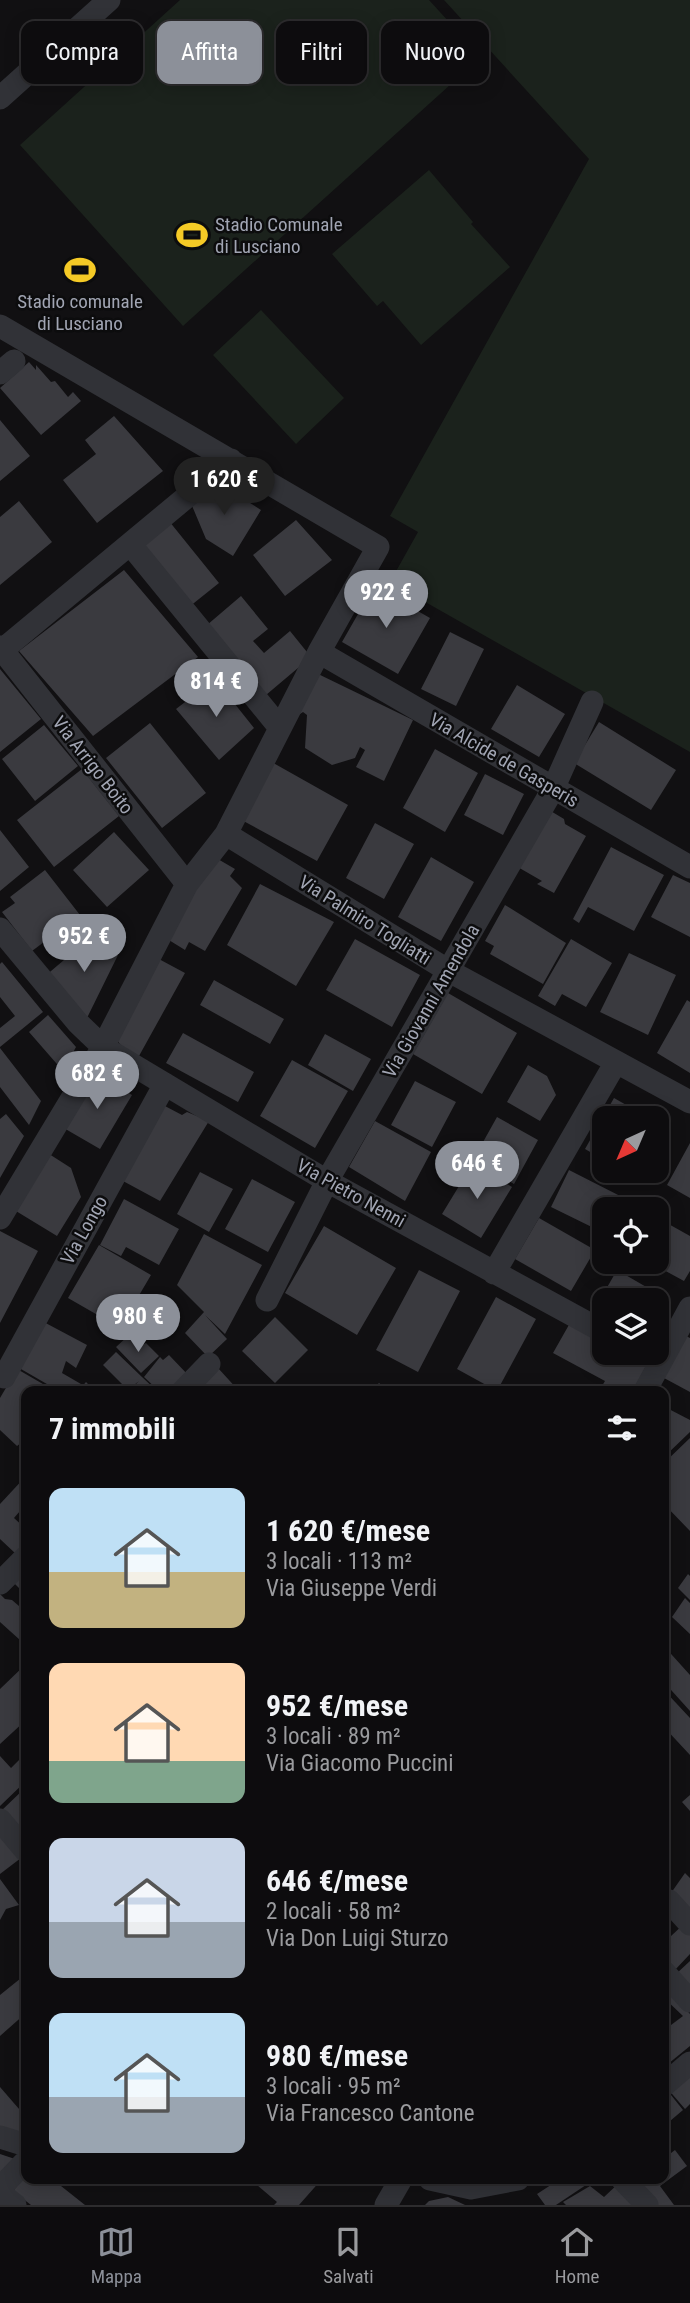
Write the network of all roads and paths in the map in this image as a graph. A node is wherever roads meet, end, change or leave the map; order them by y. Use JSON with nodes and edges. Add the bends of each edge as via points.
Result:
{"nodes":[{"id":1,"x":109,"y":0,"type":"edge"},
{"id":2,"x":0,"y":98,"type":"edge"},
{"id":3,"x":0,"y":326,"type":"edge"},
{"id":4,"x":231,"y":460,"type":"junction"},
{"id":5,"x":130,"y":544,"type":"junction"},
{"id":6,"x":1,"y":649,"type":"edge"},
{"id":7,"x":319,"y":652,"type":"junction"},
{"id":8,"x":592,"y":702,"type":"dead end"},
{"id":9,"x":280,"y":728,"type":"junction"},
{"id":10,"x":553,"y":789,"type":"junction"},
{"id":11,"x":226,"y":834,"type":"junction"},
{"id":12,"x":690,"y":867,"type":"edge"},
{"id":13,"x":187,"y":884,"type":"junction"},
{"id":14,"x":0,"y":929,"type":"edge"},
{"id":15,"x":449,"y":971,"type":"junction"},
{"id":16,"x":103,"y":1047,"type":"junction"},
{"id":17,"x":616,"y":1062,"type":"junction"},
{"id":18,"x":165,"y":1084,"type":"junction"},
{"id":19,"x":690,"y":1102,"type":"edge"},
{"id":20,"x":327,"y":1181,"type":"junction"},
{"id":21,"x":0,"y":1218,"type":"edge"},
{"id":22,"x":494,"y":1273,"type":"junction"},
{"id":23,"x":267,"y":1300,"type":"dead end"},
{"id":24,"x":690,"y":1308,"type":"edge"},
{"id":25,"x":592,"y":1326,"type":"edge"},
{"id":26,"x":669,"y":1335,"type":"edge"},
{"id":27,"x":209,"y":1364,"type":"dead end"},
{"id":28,"x":650,"y":1365,"type":"edge"},
{"id":29,"x":4,"y":1377,"type":"dead end"},
{"id":30,"x":188,"y":1386,"type":"edge"},
{"id":31,"x":646,"y":1386,"type":"edge"},
{"id":32,"x":21,"y":1562,"type":"edge"},
{"id":33,"x":0,"y":1583,"type":"edge"},
{"id":34,"x":0,"y":1819,"type":"edge"},
{"id":35,"x":21,"y":1845,"type":"edge"},
{"id":36,"x":669,"y":1901,"type":"dead end"},
{"id":37,"x":690,"y":1924,"type":"edge"},
{"id":38,"x":669,"y":1978,"type":"edge"},
{"id":39,"x":690,"y":2001,"type":"edge"},
{"id":40,"x":690,"y":2063,"type":"edge"},
{"id":41,"x":669,"y":2081,"type":"edge"},
{"id":42,"x":0,"y":2137,"type":"edge"},
{"id":43,"x":21,"y":2143,"type":"edge"},
{"id":44,"x":21,"y":2167,"type":"edge"},
{"id":45,"x":398,"y":2184,"type":"edge"},
{"id":46,"x":456,"y":2184,"type":"edge"},
{"id":47,"x":500,"y":2184,"type":"edge"},
{"id":48,"x":627,"y":2184,"type":"edge"},
{"id":49,"x":482,"y":2189,"type":"edge"},
{"id":50,"x":0,"y":2191,"type":"edge"},
{"id":51,"x":15,"y":2205,"type":"edge"},
{"id":52,"x":386,"y":2205,"type":"edge"},
{"id":53,"x":647,"y":2205,"type":"edge"}],
"edges":[{"from":1,"to":2,"type":"street"},
{"from":3,"to":4,"type":"street"},
{"from":4,"to":5,"type":"street"},
{"from":4,"to":7,"type":"street","via":[[378,547]]},
{"from":5,"to":6,"type":"street"},
{"from":5,"to":9,"type":"street"},
{"from":6,"to":13,"type":"street","name":"Via Arrigo Boito"},
{"from":7,"to":9,"type":"street"},
{"from":7,"to":10,"type":"street","name":"Via Alcide de Gasperis"},
{"from":8,"to":10,"type":"street","name":"Via Giovanni Amendola"},
{"from":9,"to":11,"type":"street"},
{"from":10,"to":12,"type":"street","name":"Via Alcide de Gasperis"},
{"from":10,"to":15,"type":"street","name":"Via Giovanni Amendola"},
{"from":11,"to":13,"type":"street"},
{"from":11,"to":15,"type":"street","name":"Via Palmiro Togliatti"},
{"from":13,"to":16,"type":"street"},
{"from":14,"to":16,"type":"street","name":"Via Pietro Nenni"},
{"from":15,"to":17,"type":"street","name":"Via Palmiro Togliatti"},
{"from":15,"to":20,"type":"street","name":"Via Giovanni Amendola"},
{"from":16,"to":18,"type":"street","name":"Via Pietro Nenni"},
{"from":16,"to":21,"type":"street"},
{"from":17,"to":19,"type":"street","name":"Via Palmiro Togliatti"},
{"from":17,"to":22,"type":"street"},
{"from":18,"to":20,"type":"street","name":"Via Pietro Nenni"},
{"from":18,"to":29,"type":"street","name":"Via Longo"},
{"from":20,"to":22,"type":"street","name":"Via Pietro Nenni"},
{"from":20,"to":23,"type":"street","name":"Via Giovanni Amendola"},
{"from":22,"to":25,"type":"street","name":"Via Pietro Nenni"},
{"from":24,"to":26,"type":"street"},
{"from":27,"to":30,"type":"street"},
{"from":28,"to":31,"type":"street"},
{"from":32,"to":33,"type":"street"},
{"from":34,"to":35,"type":"street"},
{"from":36,"to":37,"type":"street"},
{"from":38,"to":39,"type":"street"},
{"from":40,"to":41,"type":"street"},
{"from":42,"to":43,"type":"street"},
{"from":44,"to":50,"type":"street"},
{"from":45,"to":52,"type":"street"},
{"from":46,"to":49,"type":"street"},
{"from":47,"to":49,"type":"street"},
{"from":48,"to":53,"type":"street"},
{"from":50,"to":51,"type":"street"}]}
